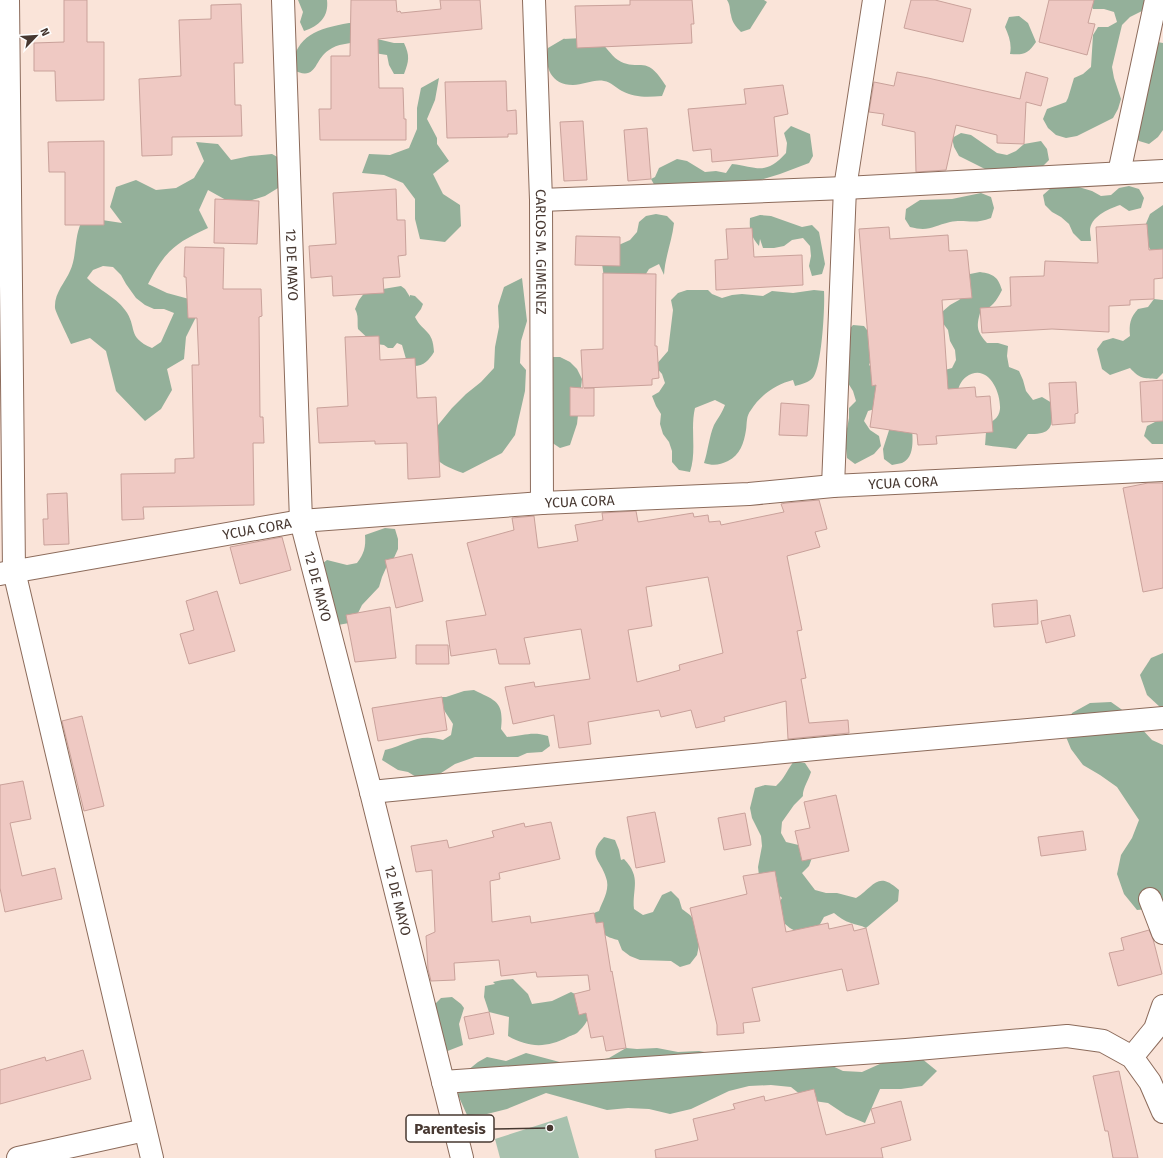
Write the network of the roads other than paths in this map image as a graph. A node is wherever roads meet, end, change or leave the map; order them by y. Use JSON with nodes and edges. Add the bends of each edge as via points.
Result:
{"nodes":[{"id":1,"x":8,"y":0,"type":"edge"},
{"id":2,"x":283,"y":0,"type":"edge"},
{"id":3,"x":534,"y":0,"type":"edge"},
{"id":4,"x":874,"y":0,"type":"edge"},
{"id":5,"x":1156,"y":0,"type":"edge"},
{"id":6,"x":1163,"y":171,"type":"edge"},
{"id":7,"x":1119,"y":173,"type":"junction"},
{"id":8,"x":845,"y":188,"type":"junction"},
{"id":9,"x":541,"y":200,"type":"junction"},
{"id":10,"x":1163,"y":470,"type":"edge"},
{"id":11,"x":833,"y":486,"type":"junction"},
{"id":12,"x":542,"y":503,"type":"junction"},
{"id":13,"x":301,"y":522,"type":"junction"},
{"id":14,"x":7,"y":572,"type":"edge"},
{"id":15,"x":1163,"y":718,"type":"edge"},
{"id":16,"x":371,"y":792,"type":"junction"},
{"id":17,"x":1150,"y":899,"type":"dead end"},
{"id":18,"x":1163,"y":933,"type":"edge"},
{"id":19,"x":1163,"y":1006,"type":"edge"},
{"id":20,"x":1132,"y":1058,"type":"junction"},
{"id":21,"x":1157,"y":1081,"type":"edge"},
{"id":22,"x":443,"y":1082,"type":"junction"},
{"id":23,"x":1163,"y":1112,"type":"edge"},
{"id":24,"x":145,"y":1130,"type":"junction"},
{"id":25,"x":18,"y":1158,"type":"edge"},
{"id":26,"x":152,"y":1158,"type":"edge"},
{"id":27,"x":462,"y":1158,"type":"edge"}],
"edges":[{"from":1,"to":14,"type":"street"},
{"from":2,"to":13,"type":"street","name":"12 DE MAYO"},
{"from":3,"to":9,"type":"street","name":"CARLOS M. GIMENEZ"},
{"from":4,"to":8,"type":"street"},
{"from":5,"to":7,"type":"street"},
{"from":6,"to":7,"type":"street"},
{"from":7,"to":8,"type":"street"},
{"from":8,"to":9,"type":"street"},
{"from":8,"to":11,"type":"street"},
{"from":9,"to":12,"type":"street","name":"CARLOS M. GIMENEZ"},
{"from":10,"to":11,"type":"street","name":"YCUA CORA"},
{"from":11,"to":12,"type":"street","name":"YCUA CORA","via":[[749,494]]},
{"from":12,"to":13,"type":"street","name":"YCUA CORA"},
{"from":13,"to":14,"type":"street","name":"YCUA CORA"},
{"from":13,"to":16,"type":"street","name":"12 DE MAYO"},
{"from":14,"to":24,"type":"street"},
{"from":15,"to":16,"type":"street"},
{"from":16,"to":22,"type":"street","name":"12 DE MAYO"},
{"from":17,"to":18,"type":"street"},
{"from":19,"to":20,"type":"street","via":[[1155,1028]]},
{"from":20,"to":21,"type":"street"},
{"from":20,"to":22,"type":"street","via":[[1103,1041],[1067,1036],[898,1051]]},
{"from":21,"to":23,"type":"street"},
{"from":22,"to":27,"type":"street","name":"12 DE MAYO"},
{"from":24,"to":25,"type":"street"},
{"from":24,"to":26,"type":"street"}]}
